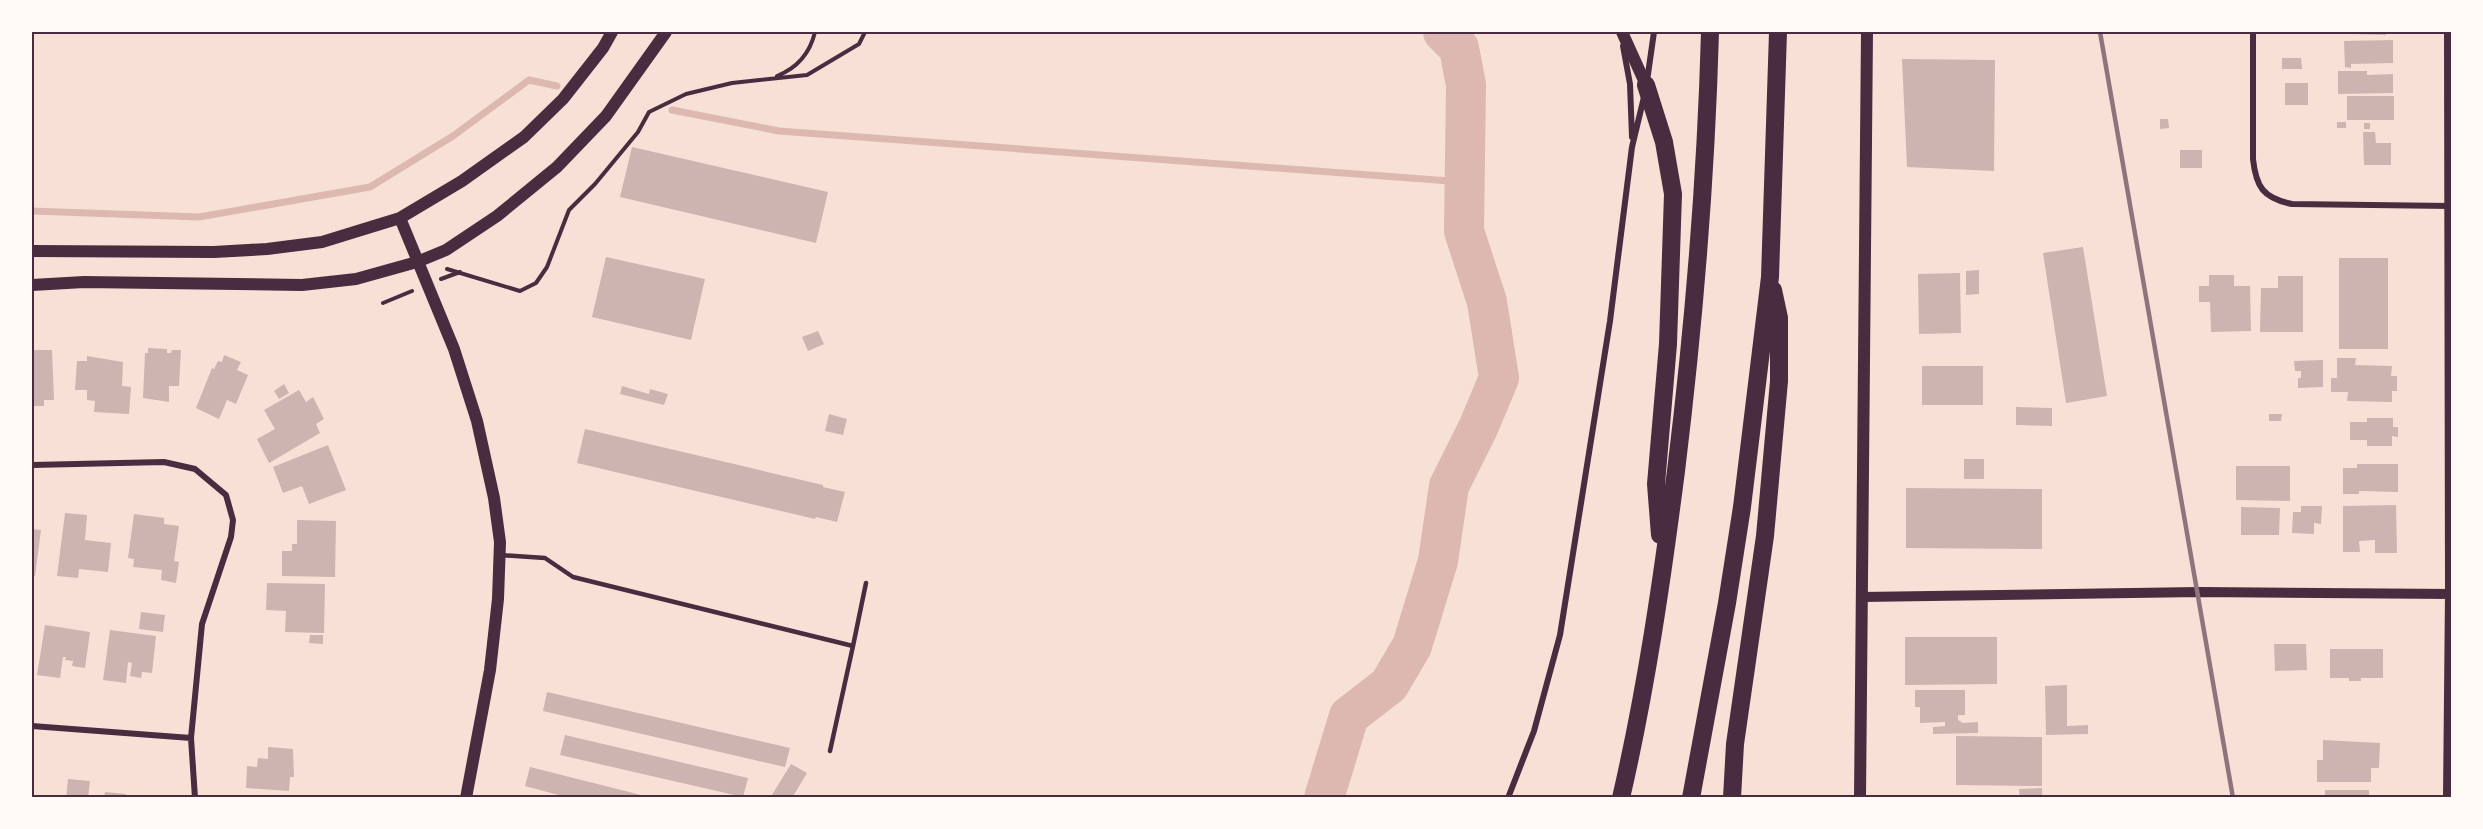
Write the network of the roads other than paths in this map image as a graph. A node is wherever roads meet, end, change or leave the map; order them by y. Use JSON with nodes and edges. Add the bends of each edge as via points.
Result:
{"nodes":[{"id":1,"x":612,"y":32,"type":"edge"},
{"id":2,"x":666,"y":32,"type":"edge"},
{"id":3,"x":1620,"y":32,"type":"edge"},
{"id":4,"x":1654,"y":32,"type":"edge"},
{"id":5,"x":1710,"y":32,"type":"edge"},
{"id":6,"x":1778,"y":32,"type":"edge"},
{"id":7,"x":1867,"y":32,"type":"edge"},
{"id":8,"x":2253,"y":32,"type":"edge"},
{"id":9,"x":2449,"y":32,"type":"edge"},
{"id":10,"x":1646,"y":85,"type":"junction"},
{"id":11,"x":1632,"y":147,"type":"junction"},
{"id":12,"x":2450,"y":206,"type":"edge"},
{"id":13,"x":400,"y":218,"type":"junction"},
{"id":14,"x":32,"y":251,"type":"edge"},
{"id":15,"x":417,"y":262,"type":"junction"},
{"id":16,"x":1770,"y":277,"type":"junction"},
{"id":17,"x":32,"y":285,"type":"edge"},
{"id":18,"x":32,"y":465,"type":"edge"},
{"id":19,"x":500,"y":555,"type":"junction"},
{"id":20,"x":1663,"y":573,"type":"junction"},
{"id":21,"x":866,"y":583,"type":"dead end"},
{"id":22,"x":2451,"y":594,"type":"edge"},
{"id":23,"x":1862,"y":597,"type":"junction"},
{"id":24,"x":854,"y":646,"type":"junction"},
{"id":25,"x":32,"y":726,"type":"edge"},
{"id":26,"x":191,"y":738,"type":"junction"},
{"id":27,"x":830,"y":751,"type":"dead end"},
{"id":28,"x":195,"y":798,"type":"edge"},
{"id":29,"x":466,"y":798,"type":"edge"},
{"id":30,"x":1508,"y":798,"type":"edge"},
{"id":31,"x":1621,"y":798,"type":"edge"},
{"id":32,"x":1691,"y":798,"type":"edge"},
{"id":33,"x":1732,"y":798,"type":"edge"},
{"id":34,"x":1860,"y":798,"type":"edge"},
{"id":35,"x":2448,"y":798,"type":"edge"}],
"edges":[{"from":1,"to":13,"type":"main road","via":[[563,99],[524,137]]},
{"from":2,"to":15,"type":"main road","via":[[606,116],[557,166],[497,216],[446,250]]},
{"from":3,"to":10,"type":"main road"},
{"from":3,"to":11,"type":"street","via":[[1630,84]]},
{"from":4,"to":10,"type":"street"},
{"from":5,"to":20,"type":"highway","via":[[1700,245]]},
{"from":6,"to":16,"type":"highway"},
{"from":7,"to":23,"type":"main road"},
{"from":8,"to":12,"type":"street","via":[[2253,159],[2255,178],[2264,192],[2275,200],[2292,204]]},
{"from":9,"to":12,"type":"street"},
{"from":10,"to":11,"type":"street"},
{"from":10,"to":20,"type":"highway","via":[[1664,142],[1673,194],[1668,344],[1656,484]]},
{"from":11,"to":30,"type":"street","via":[[1610,321],[1560,635],[1534,730]]},
{"from":12,"to":22,"type":"street"},
{"from":13,"to":14,"type":"main road","via":[[322,242],[267,249]]},
{"from":13,"to":15,"type":"main road"},
{"from":15,"to":17,"type":"main road","via":[[356,279],[302,285]]},
{"from":15,"to":19,"type":"main road","via":[[454,350],[477,421],[494,498]]},
{"from":16,"to":32,"type":"highway","via":[[1734,560]]},
{"from":16,"to":33,"type":"highway","via":[[1779,318],[1779,381],[1765,536],[1735,744]]},
{"from":18,"to":26,"type":"street","via":[[164,462],[195,469],[226,495],[233,520],[231,537],[202,624]]},
{"from":19,"to":24,"type":"lane","via":[[545,558],[573,578]]},
{"from":19,"to":29,"type":"main road","via":[[490,670]]},
{"from":20,"to":31,"type":"highway"},
{"from":21,"to":24,"type":"lane"},
{"from":22,"to":23,"type":"street","via":[[2199,592]]},
{"from":22,"to":35,"type":"street"},
{"from":23,"to":34,"type":"main road"},
{"from":24,"to":27,"type":"lane"},
{"from":25,"to":26,"type":"street"},
{"from":26,"to":28,"type":"street"}]}
